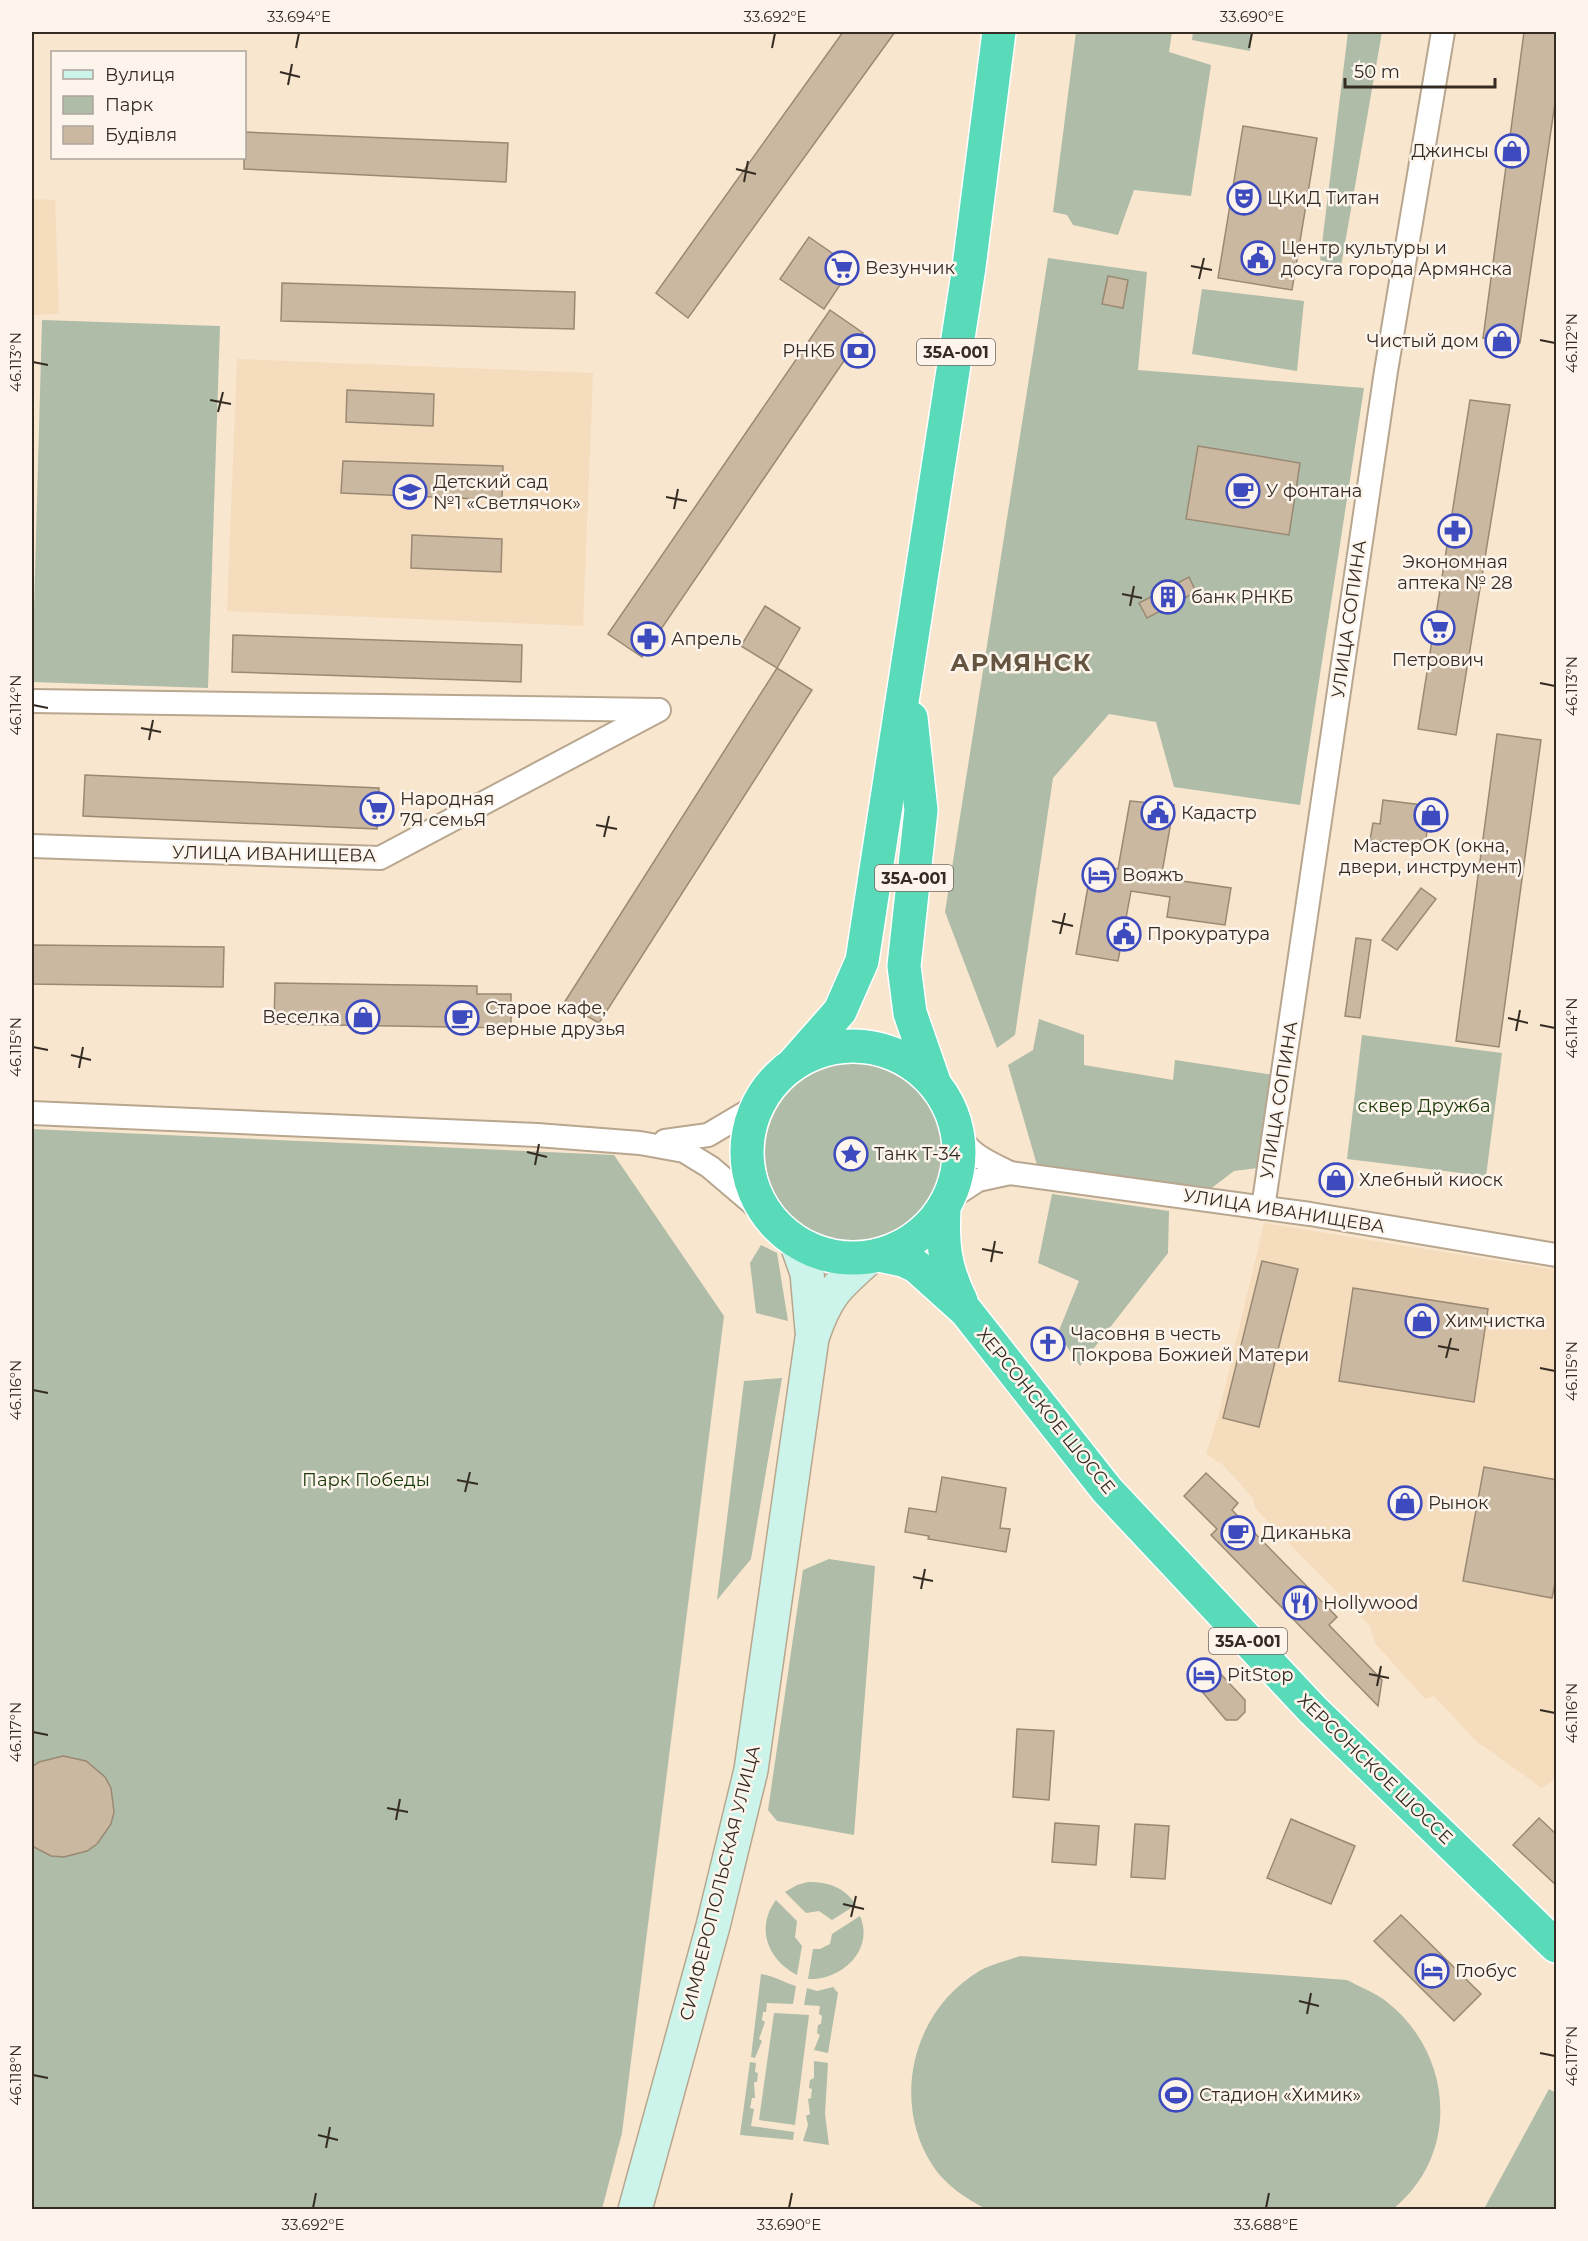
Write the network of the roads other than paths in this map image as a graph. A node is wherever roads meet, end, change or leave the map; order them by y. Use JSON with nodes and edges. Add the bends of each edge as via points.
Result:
{"nodes":[{"id":1,"x":999,"y":32,"type":"edge"},
{"id":2,"x":1443,"y":32,"type":"edge"},
{"id":3,"x":908,"y":671,"type":"junction"},
{"id":4,"x":32,"y":701,"type":"edge"},
{"id":5,"x":32,"y":846,"type":"edge"},
{"id":6,"x":795,"y":1062,"type":"junction"},
{"id":7,"x":934,"y":1082,"type":"junction"},
{"id":8,"x":757,"y":1106,"type":"junction"},
{"id":9,"x":32,"y":1113,"type":"edge"},
{"id":10,"x":958,"y":1133,"type":"junction"},
{"id":11,"x":639,"y":1143,"type":"junction"},
{"id":12,"x":1010,"y":1173,"type":"junction"},
{"id":13,"x":946,"y":1204,"type":"junction"},
{"id":14,"x":1263,"y":1208,"type":"junction"},
{"id":15,"x":770,"y":1218,"type":"junction"},
{"id":16,"x":796,"y":1242,"type":"junction"},
{"id":17,"x":1557,"y":1255,"type":"edge"},
{"id":18,"x":874,"y":1256,"type":"junction"},
{"id":19,"x":966,"y":1311,"type":"junction"},
{"id":20,"x":812,"y":1338,"type":"junction"},
{"id":21,"x":1557,"y":1946,"type":"edge"},
{"id":22,"x":635,"y":2210,"type":"edge"}],
"edges":[{"from":1,"to":3,"type":"highway","number":"35А-001"},
{"from":2,"to":14,"type":"street","name":"УЛИЦА СОПИНА","via":[[1384,383]]},
{"from":3,"to":6,"type":"highway","number":"35А-001","via":[[862,961],[840,1011]]},
{"from":3,"to":7,"type":"highway","number":"35А-001","via":[[921,810],[904,966],[910,1013]]},
{"from":4,"to":5,"type":"street","name":"УЛИЦА ИВАНИЩЕВА","via":[[659,710],[380,858]]},
{"from":6,"to":7,"type":"highway","number":"35А-001","via":[[819,1051],[845,1046],[872,1047],[895,1054]]},
{"from":6,"to":8,"type":"highway","number":"35А-001","via":[[767,1089]]},
{"from":7,"to":10,"type":"highway","number":"35А-001","via":[[950,1106]]},
{"from":8,"to":11,"type":"street","via":[[708,1135]]},
{"from":8,"to":15,"type":"highway","number":"35А-001","via":[[748,1134],[747,1164],[755,1192]]},
{"from":9,"to":11,"type":"street"},
{"from":10,"to":12,"type":"street","name":"УЛИЦА ИВАНИЩЕВА","via":[[965,1147],[976,1156]]},
{"from":10,"to":13,"type":"highway","number":"35А-001","via":[[957,1178]]},
{"from":11,"to":15,"type":"street","via":[[684,1151],[710,1167]]},
{"from":12,"to":13,"type":"street","name":"УЛИЦА ИВАНИЩЕВА","via":[[978,1180]]},
{"from":12,"to":14,"type":"street","name":"УЛИЦА ИВАНИЩЕВА"},
{"from":13,"to":18,"type":"highway","number":"35А-001","via":[[916,1238]]},
{"from":13,"to":19,"type":"highway","name":"ХЕРСОНСКОЕ ШОССЕ","number":"35А-001","via":[[943,1252]]},
{"from":14,"to":17,"type":"street","name":"УЛИЦА ИВАНИЩЕВА"},
{"from":15,"to":16,"type":"highway","number":"35А-001"},
{"from":16,"to":18,"type":"highway","number":"35А-001","via":[[819,1253],[844,1258]]},
{"from":16,"to":20,"type":"main road","name":"СИМФЕРОПОЛЬСКАЯ УЛИЦА","via":[[807,1273]]},
{"from":18,"to":19,"type":"highway","name":"ХЕРСОНСКОЕ ШОССЕ","number":"35А-001","via":[[916,1266]]},
{"from":18,"to":20,"type":"main road","name":"СИМФЕРОПОЛЬСКАЯ УЛИЦА","via":[[836,1287],[822,1307]]},
{"from":19,"to":21,"type":"highway","name":"ХЕРСОНСКОЕ ШОССЕ","number":"35А-001","via":[[1115,1499],[1313,1710]]},
{"from":20,"to":22,"type":"main road","name":"СИМФЕРОПОЛЬСКАЯ УЛИЦА","via":[[751,1770],[713,1926]]}]}
